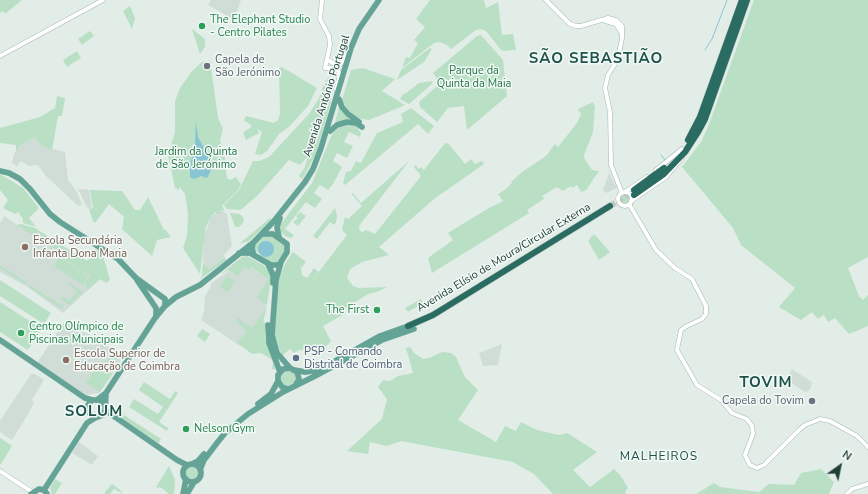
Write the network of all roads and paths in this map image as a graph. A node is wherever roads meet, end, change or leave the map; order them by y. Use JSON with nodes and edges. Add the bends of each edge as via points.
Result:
{"nodes":[{"id":1,"x":103,"y":0,"type":"edge"},
{"id":2,"x":322,"y":0,"type":"edge"},
{"id":3,"x":379,"y":0,"type":"edge"},
{"id":4,"x":383,"y":0,"type":"edge"},
{"id":5,"x":546,"y":0,"type":"edge"},
{"id":6,"x":742,"y":0,"type":"edge"},
{"id":7,"x":747,"y":0,"type":"edge"},
{"id":8,"x":351,"y":48,"type":"junction"},
{"id":9,"x":0,"y":56,"type":"edge"},
{"id":10,"x":328,"y":60,"type":"junction"},
{"id":11,"x":338,"y":97,"type":"junction"},
{"id":12,"x":330,"y":131,"type":"junction"},
{"id":13,"x":683,"y":150,"type":"junction"},
{"id":14,"x":0,"y":171,"type":"edge"},
{"id":15,"x":623,"y":192,"type":"junction"},
{"id":16,"x":632,"y":198,"type":"junction"},
{"id":17,"x":611,"y":207,"type":"tunnel mouth"},
{"id":18,"x":263,"y":234,"type":"junction"},
{"id":19,"x":279,"y":237,"type":"junction"},
{"id":20,"x":254,"y":242,"type":"junction"},
{"id":21,"x":239,"y":253,"type":"junction"},
{"id":22,"x":254,"y":255,"type":"junction"},
{"id":23,"x":281,"y":262,"type":"junction"},
{"id":24,"x":268,"y":264,"type":"junction"},
{"id":25,"x":146,"y":289,"type":"junction"},
{"id":26,"x":162,"y":297,"type":"junction"},
{"id":27,"x":176,"y":297,"type":"junction"},
{"id":28,"x":154,"y":306,"type":"junction"},
{"id":29,"x":164,"y":307,"type":"junction"},
{"id":30,"x":156,"y":318,"type":"junction"},
{"id":31,"x":411,"y":327,"type":"junction"},
{"id":32,"x":0,"y":340,"type":"edge"},
{"id":33,"x":292,"y":369,"type":"junction"},
{"id":34,"x":280,"y":372,"type":"junction"},
{"id":35,"x":278,"y":381,"type":"junction"},
{"id":36,"x":291,"y":388,"type":"junction"},
{"id":37,"x":106,"y":393,"type":"junction"},
{"id":38,"x":95,"y":400,"type":"junction"},
{"id":39,"x":105,"y":407,"type":"junction"},
{"id":40,"x":88,"y":412,"type":"junction"},
{"id":41,"x":95,"y":418,"type":"junction"},
{"id":42,"x":87,"y":423,"type":"junction"},
{"id":43,"x":868,"y":447,"type":"edge"},
{"id":44,"x":190,"y":464,"type":"junction"},
{"id":45,"x":200,"y":470,"type":"junction"},
{"id":46,"x":1,"y":472,"type":"edge"},
{"id":47,"x":186,"y":479,"type":"junction"},
{"id":48,"x":194,"y":482,"type":"junction"},
{"id":49,"x":868,"y":484,"type":"edge"},
{"id":50,"x":45,"y":492,"type":"edge"},
{"id":51,"x":32,"y":493,"type":"edge"},
{"id":52,"x":183,"y":494,"type":"edge"},
{"id":53,"x":187,"y":494,"type":"edge"},
{"id":54,"x":847,"y":494,"type":"edge"}],
"edges":[{"from":1,"to":9,"type":"street"},
{"from":2,"to":10,"type":"street","via":[[320,19],[329,36]]},
{"from":3,"to":8,"type":"main road","name":"Avenida António Portugal","via":[[359,29]]},
{"from":4,"to":11,"type":"main road","name":"Avenida António Portugal","via":[[362,31]]},
{"from":5,"to":15,"type":"street","via":[[570,24],[576,26],[608,18],[616,20],[622,26],[618,59],[608,75],[605,88],[610,112],[611,165]]},
{"from":6,"to":13,"type":"highway","via":[[700,117]]},
{"from":7,"to":13,"type":"highway","via":[[705,119]]},
{"from":8,"to":10,"type":"street","via":[[340,65]]},
{"from":8,"to":11,"type":"main road","name":"Avenida António Portugal"},
{"from":10,"to":11,"type":"street","via":[[325,68],[335,68],[339,73]]},
{"from":11,"to":12,"type":"main road","name":"Avenida António Portugal"},
{"from":11,"to":12,"type":"main road","via":[[348,114],[362,125],[347,122],[337,125]]},
{"from":11,"to":18,"type":"main road","name":"Avenida António Portugal","via":[[313,169]]},
{"from":12,"to":19,"type":"main road","name":"Avenida António Portugal","via":[[313,176],[277,224]]},
{"from":13,"to":15,"type":"street"},
{"from":13,"to":16,"type":"highway"},
{"from":14,"to":25,"type":"main road","via":[[20,179],[50,214],[118,259]]},
{"from":15,"to":16,"type":"street"},
{"from":15,"to":16,"type":"street","via":[[618,196],[619,203],[623,206]]},
{"from":16,"to":43,"type":"street","via":[[656,250],[675,268],[690,277],[706,306],[706,314],[700,321],[681,330],[678,350],[695,383],[721,400],[732,413],[746,419],[752,426],[753,434],[745,455],[747,462],[754,467],[764,465],[805,425],[820,419],[830,421],[858,436]]},
{"from":17,"to":31,"type":"highway","name":"Avenida Elísio de Moura/Circular Externa","via":[[435,319]]},
{"from":18,"to":19,"type":"main road","via":[[270,233]]},
{"from":18,"to":20,"type":"main road"},
{"from":19,"to":23,"type":"main road","via":[[288,246]]},
{"from":20,"to":21,"type":"main road"},
{"from":20,"to":22,"type":"main road"},
{"from":21,"to":22,"type":"main road"},
{"from":21,"to":27,"type":"main road","via":[[200,285]]},
{"from":22,"to":24,"type":"main road"},
{"from":23,"to":24,"type":"main road","via":[[276,266]]},
{"from":23,"to":33,"type":"main road","via":[[276,280],[272,335],[277,353]]},
{"from":24,"to":34,"type":"main road","via":[[273,274],[268,338]]},
{"from":25,"to":26,"type":"main road"},
{"from":25,"to":28,"type":"main road"},
{"from":26,"to":27,"type":"main road"},
{"from":26,"to":28,"type":"main road","via":[[155,299]]},
{"from":26,"to":29,"type":"main road","via":[[165,301]]},
{"from":27,"to":29,"type":"main road"},
{"from":28,"to":29,"type":"main road"},
{"from":28,"to":30,"type":"main road"},
{"from":29,"to":30,"type":"main road"},
{"from":30,"to":37,"type":"main road"},
{"from":31,"to":33,"type":"main road","via":[[380,336],[318,370],[305,372]]},
{"from":31,"to":36,"type":"main road"},
{"from":32,"to":38,"type":"main road","via":[[80,394]]},
{"from":33,"to":34,"type":"main road","via":[[283,369]]},
{"from":33,"to":36,"type":"main road","via":[[299,379]]},
{"from":34,"to":35,"type":"main road"},
{"from":35,"to":36,"type":"main road","via":[[282,387]]},
{"from":35,"to":44,"type":"main road","via":[[268,398],[231,423],[218,435],[200,459]]},
{"from":36,"to":45,"type":"main road","via":[[248,414],[226,433],[210,451]]},
{"from":37,"to":38,"type":"main road"},
{"from":37,"to":39,"type":"main road"},
{"from":38,"to":39,"type":"main road"},
{"from":38,"to":40,"type":"main road","via":[[88,405]]},
{"from":39,"to":41,"type":"main road","via":[[102,416]]},
{"from":39,"to":44,"type":"main road","via":[[177,460]]},
{"from":40,"to":41,"type":"main road"},
{"from":40,"to":42,"type":"main road"},
{"from":41,"to":42,"type":"main road"},
{"from":42,"to":50,"type":"main road"},
{"from":44,"to":45,"type":"main road","via":[[198,466]]},
{"from":44,"to":47,"type":"main road","via":[[183,472]]},
{"from":45,"to":48,"type":"main road","via":[[199,477]]},
{"from":46,"to":51,"type":"street"},
{"from":47,"to":48,"type":"main road"},
{"from":47,"to":52,"type":"main road"},
{"from":48,"to":53,"type":"main road"},
{"from":49,"to":54,"type":"street","via":[[852,489]]},
{"from":50,"to":51,"type":"main road","via":[[39,488]]}]}
